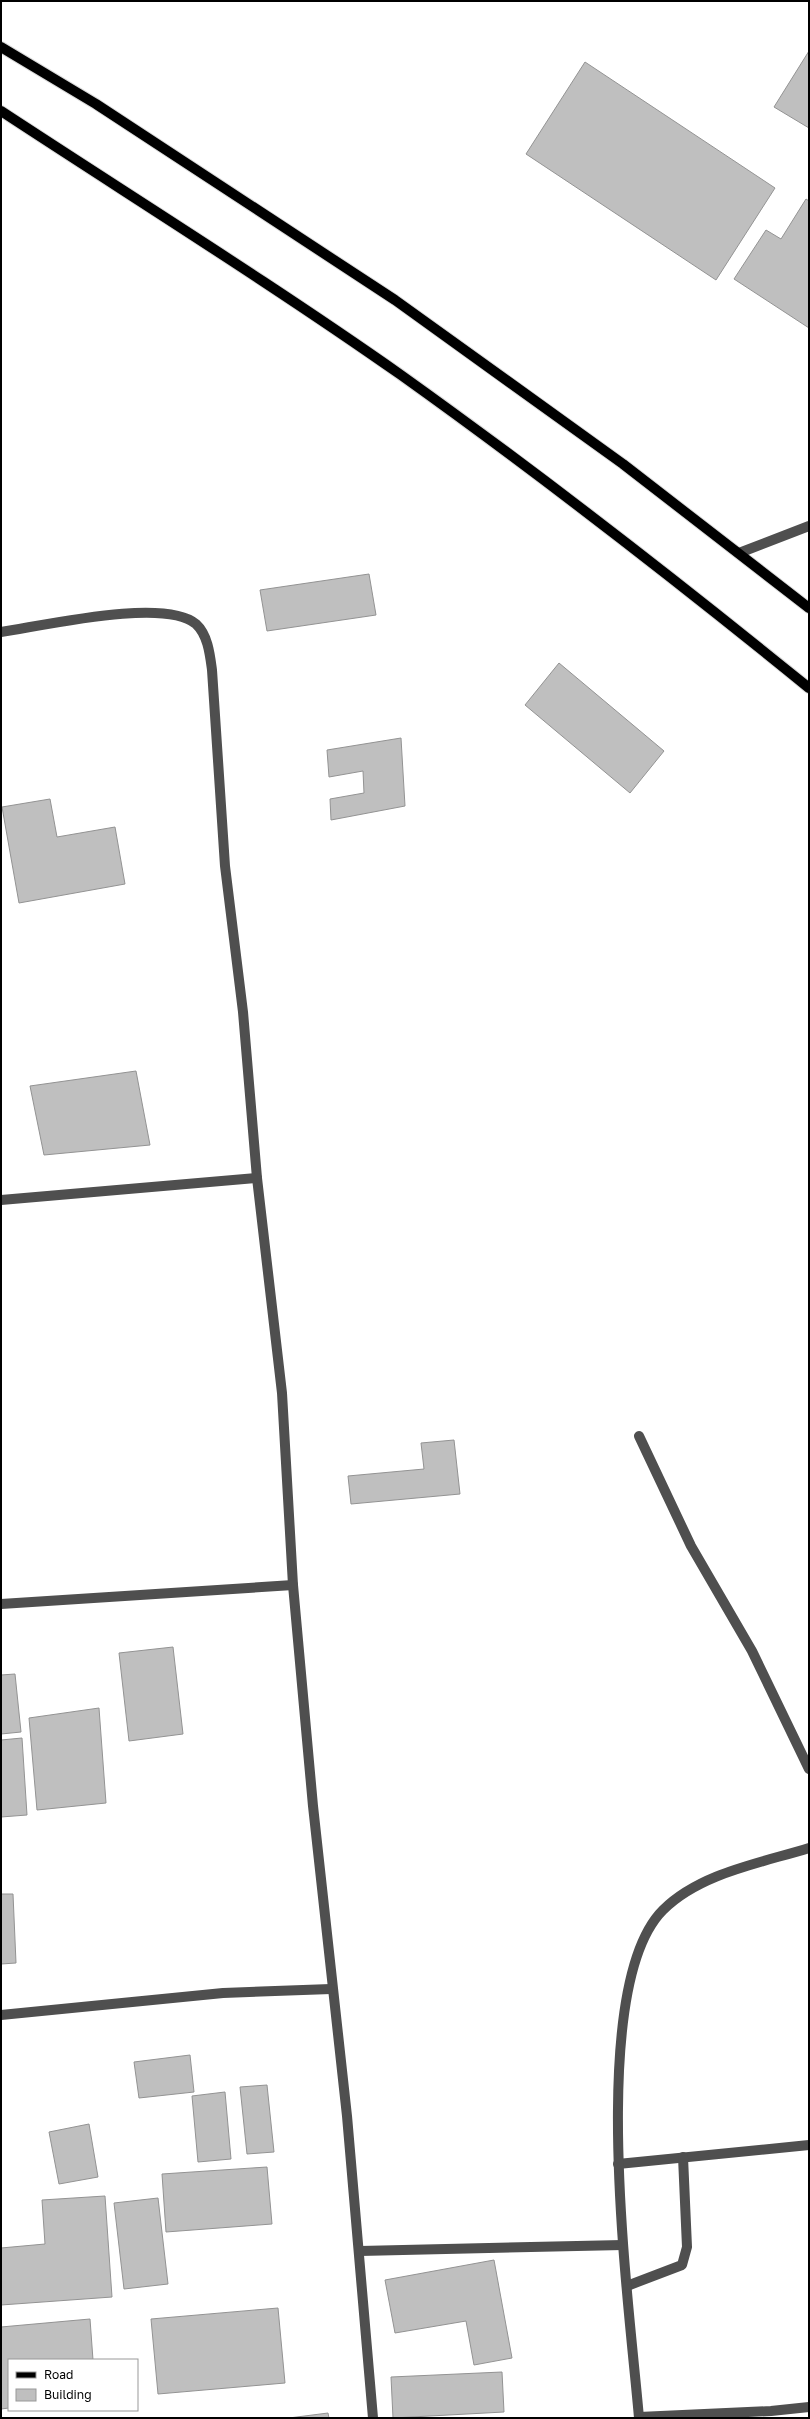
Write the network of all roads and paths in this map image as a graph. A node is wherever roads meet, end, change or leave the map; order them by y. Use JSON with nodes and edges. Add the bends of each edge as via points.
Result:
{"nodes":[{"id":1,"x":1,"y":47,"type":"edge"},
{"id":2,"x":1,"y":111,"type":"edge"},
{"id":3,"x":809,"y":526,"type":"edge"},
{"id":4,"x":738,"y":553,"type":"junction"},
{"id":5,"x":809,"y":608,"type":"edge"},
{"id":6,"x":1,"y":632,"type":"edge"},
{"id":7,"x":809,"y":688,"type":"edge"},
{"id":8,"x":256,"y":1178,"type":"junction"},
{"id":9,"x":1,"y":1200,"type":"edge"},
{"id":10,"x":640,"y":1436,"type":"dead end"},
{"id":11,"x":293,"y":1585,"type":"junction"},
{"id":12,"x":1,"y":1604,"type":"edge"},
{"id":13,"x":809,"y":1769,"type":"edge"},
{"id":14,"x":809,"y":1848,"type":"edge"},
{"id":15,"x":331,"y":1988,"type":"junction"},
{"id":16,"x":1,"y":2015,"type":"edge"},
{"id":17,"x":809,"y":2145,"type":"edge"},
{"id":18,"x":683,"y":2157,"type":"junction"},
{"id":19,"x":618,"y":2164,"type":"junction"},
{"id":20,"x":623,"y":2245,"type":"junction"},
{"id":21,"x":360,"y":2251,"type":"junction"},
{"id":22,"x":628,"y":2286,"type":"junction"},
{"id":23,"x":809,"y":2407,"type":"edge"},
{"id":24,"x":704,"y":2416,"type":"edge"},
{"id":25,"x":373,"y":2418,"type":"edge"},
{"id":26,"x":639,"y":2418,"type":"edge"}],
"edges":[{"from":1,"to":4,"type":"main road","via":[[96,104],[395,300],[623,464]]},
{"from":2,"to":7,"type":"main road","via":[[245,268],[402,376],[678,582]]},
{"from":3,"to":4,"type":"street"},
{"from":4,"to":5,"type":"main road"},
{"from":6,"to":8,"type":"street","via":[[134,612],[165,612],[186,618],[197,625],[203,635],[209,648],[212,670],[225,866],[243,1012]]},
{"from":8,"to":9,"type":"street"},
{"from":8,"to":11,"type":"street","via":[[282,1393]]},
{"from":10,"to":13,"type":"street","via":[[691,1546],[752,1651]]},
{"from":11,"to":12,"type":"street"},
{"from":11,"to":15,"type":"street"},
{"from":14,"to":19,"type":"street","via":[[717,1877],[686,1892],[663,1910],[644,1935],[630,1976],[623,2028],[617,2136]]},
{"from":15,"to":16,"type":"street","via":[[223,1993]]},
{"from":15,"to":21,"type":"street"},
{"from":17,"to":18,"type":"street"},
{"from":18,"to":19,"type":"street"},
{"from":18,"to":22,"type":"street","via":[[687,2247],[682,2266]]},
{"from":19,"to":20,"type":"street"},
{"from":20,"to":21,"type":"street"},
{"from":20,"to":22,"type":"street"},
{"from":21,"to":25,"type":"street"},
{"from":22,"to":26,"type":"street"},
{"from":23,"to":24,"type":"street"},
{"from":24,"to":26,"type":"street"}]}
